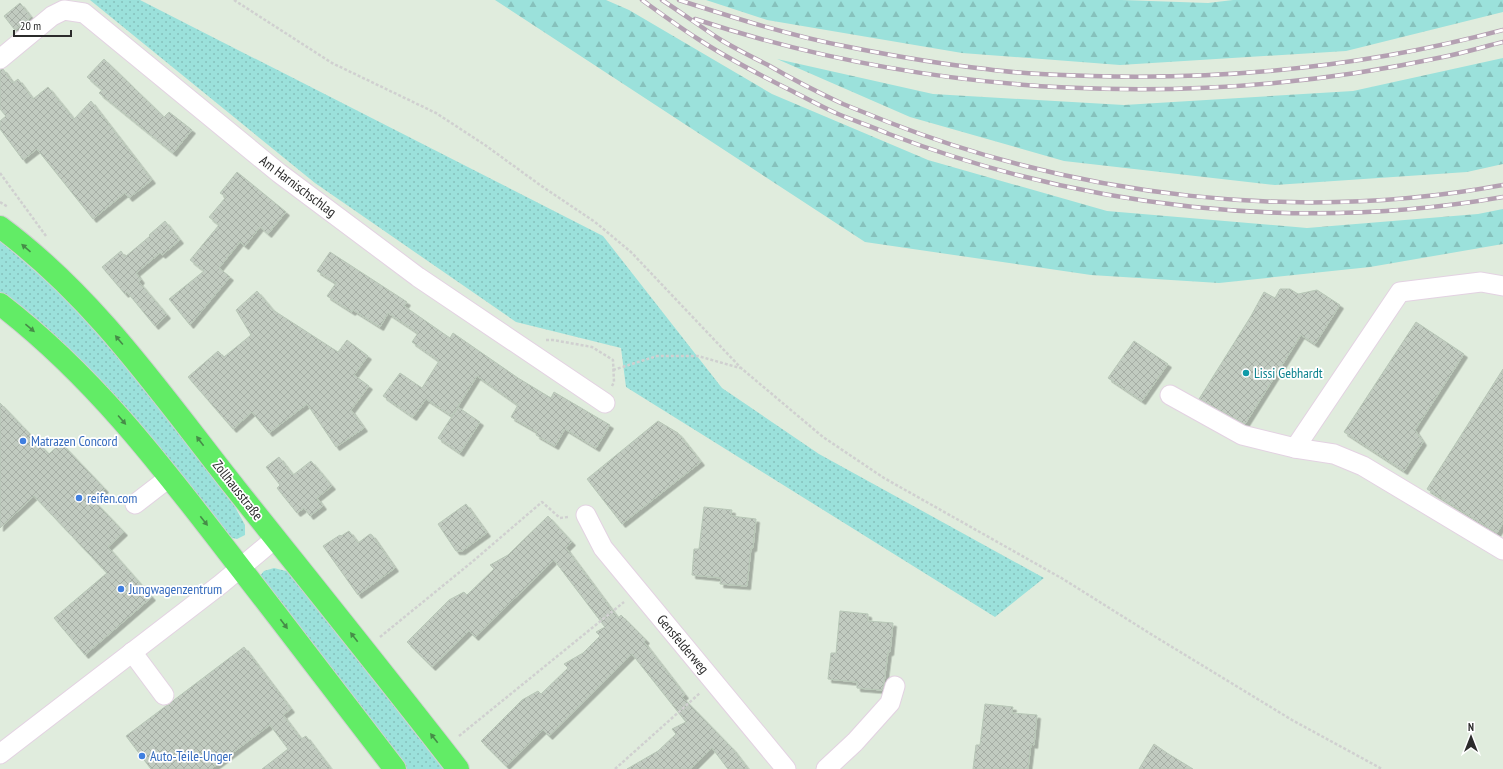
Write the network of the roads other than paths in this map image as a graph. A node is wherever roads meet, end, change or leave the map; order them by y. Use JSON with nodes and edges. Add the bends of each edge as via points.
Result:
{"nodes":[{"id":1,"x":0,"y":59,"type":"edge"},
{"id":2,"x":0,"y":227,"type":"edge"},
{"id":3,"x":1503,"y":286,"type":"edge"},
{"id":4,"x":0,"y":304,"type":"edge"},
{"id":5,"x":1170,"y":395,"type":"dead end"},
{"id":6,"x":605,"y":403,"type":"road end"},
{"id":7,"x":1295,"y":448,"type":"junction"},
{"id":8,"x":170,"y":477,"type":"junction"},
{"id":9,"x":134,"y":504,"type":"dead end"},
{"id":10,"x":586,"y":515,"type":"road end"},
{"id":11,"x":276,"y":538,"type":"junction"},
{"id":12,"x":1502,"y":548,"type":"edge"},
{"id":13,"x":240,"y":568,"type":"junction"},
{"id":14,"x":132,"y":652,"type":"junction"},
{"id":15,"x":895,"y":686,"type":"dead end"},
{"id":16,"x":164,"y":695,"type":"dead end"},
{"id":17,"x":0,"y":754,"type":"edge"},
{"id":18,"x":394,"y":769,"type":"edge"},
{"id":19,"x":458,"y":769,"type":"edge"},
{"id":20,"x":786,"y":769,"type":"edge"},
{"id":21,"x":826,"y":769,"type":"edge"}],
"edges":[{"from":1,"to":6,"type":"street","name":"Am Harnischschlag","via":[[52,16],[64,10],[84,13],[279,173],[418,277]]},
{"from":11,"to":2,"type":"main road","name":"Zollhausstraße","one_way":true,"via":[[163,394],[101,320],[54,273]]},
{"from":3,"to":7,"type":"street","via":[[1481,282],[1400,292]]},
{"from":4,"to":8,"type":"main road","one_way":true,"via":[[51,346],[98,393]]},
{"from":5,"to":7,"type":"street","via":[[1242,435]]},
{"from":7,"to":12,"type":"street","via":[[1334,454],[1362,466]]},
{"from":8,"to":9,"type":"street"},
{"from":8,"to":13,"type":"main road","one_way":true},
{"from":10,"to":20,"type":"street","name":"Gensfelderweg","via":[[603,548]]},
{"from":11,"to":13,"type":"street"},
{"from":19,"to":11,"type":"main road","name":"Zollhausstraße","one_way":true},
{"from":13,"to":14,"type":"street"},
{"from":13,"to":18,"type":"main road","one_way":true},
{"from":14,"to":16,"type":"street"},
{"from":14,"to":17,"type":"street"},
{"from":15,"to":21,"type":"street","via":[[890,703],[855,742]]}]}
